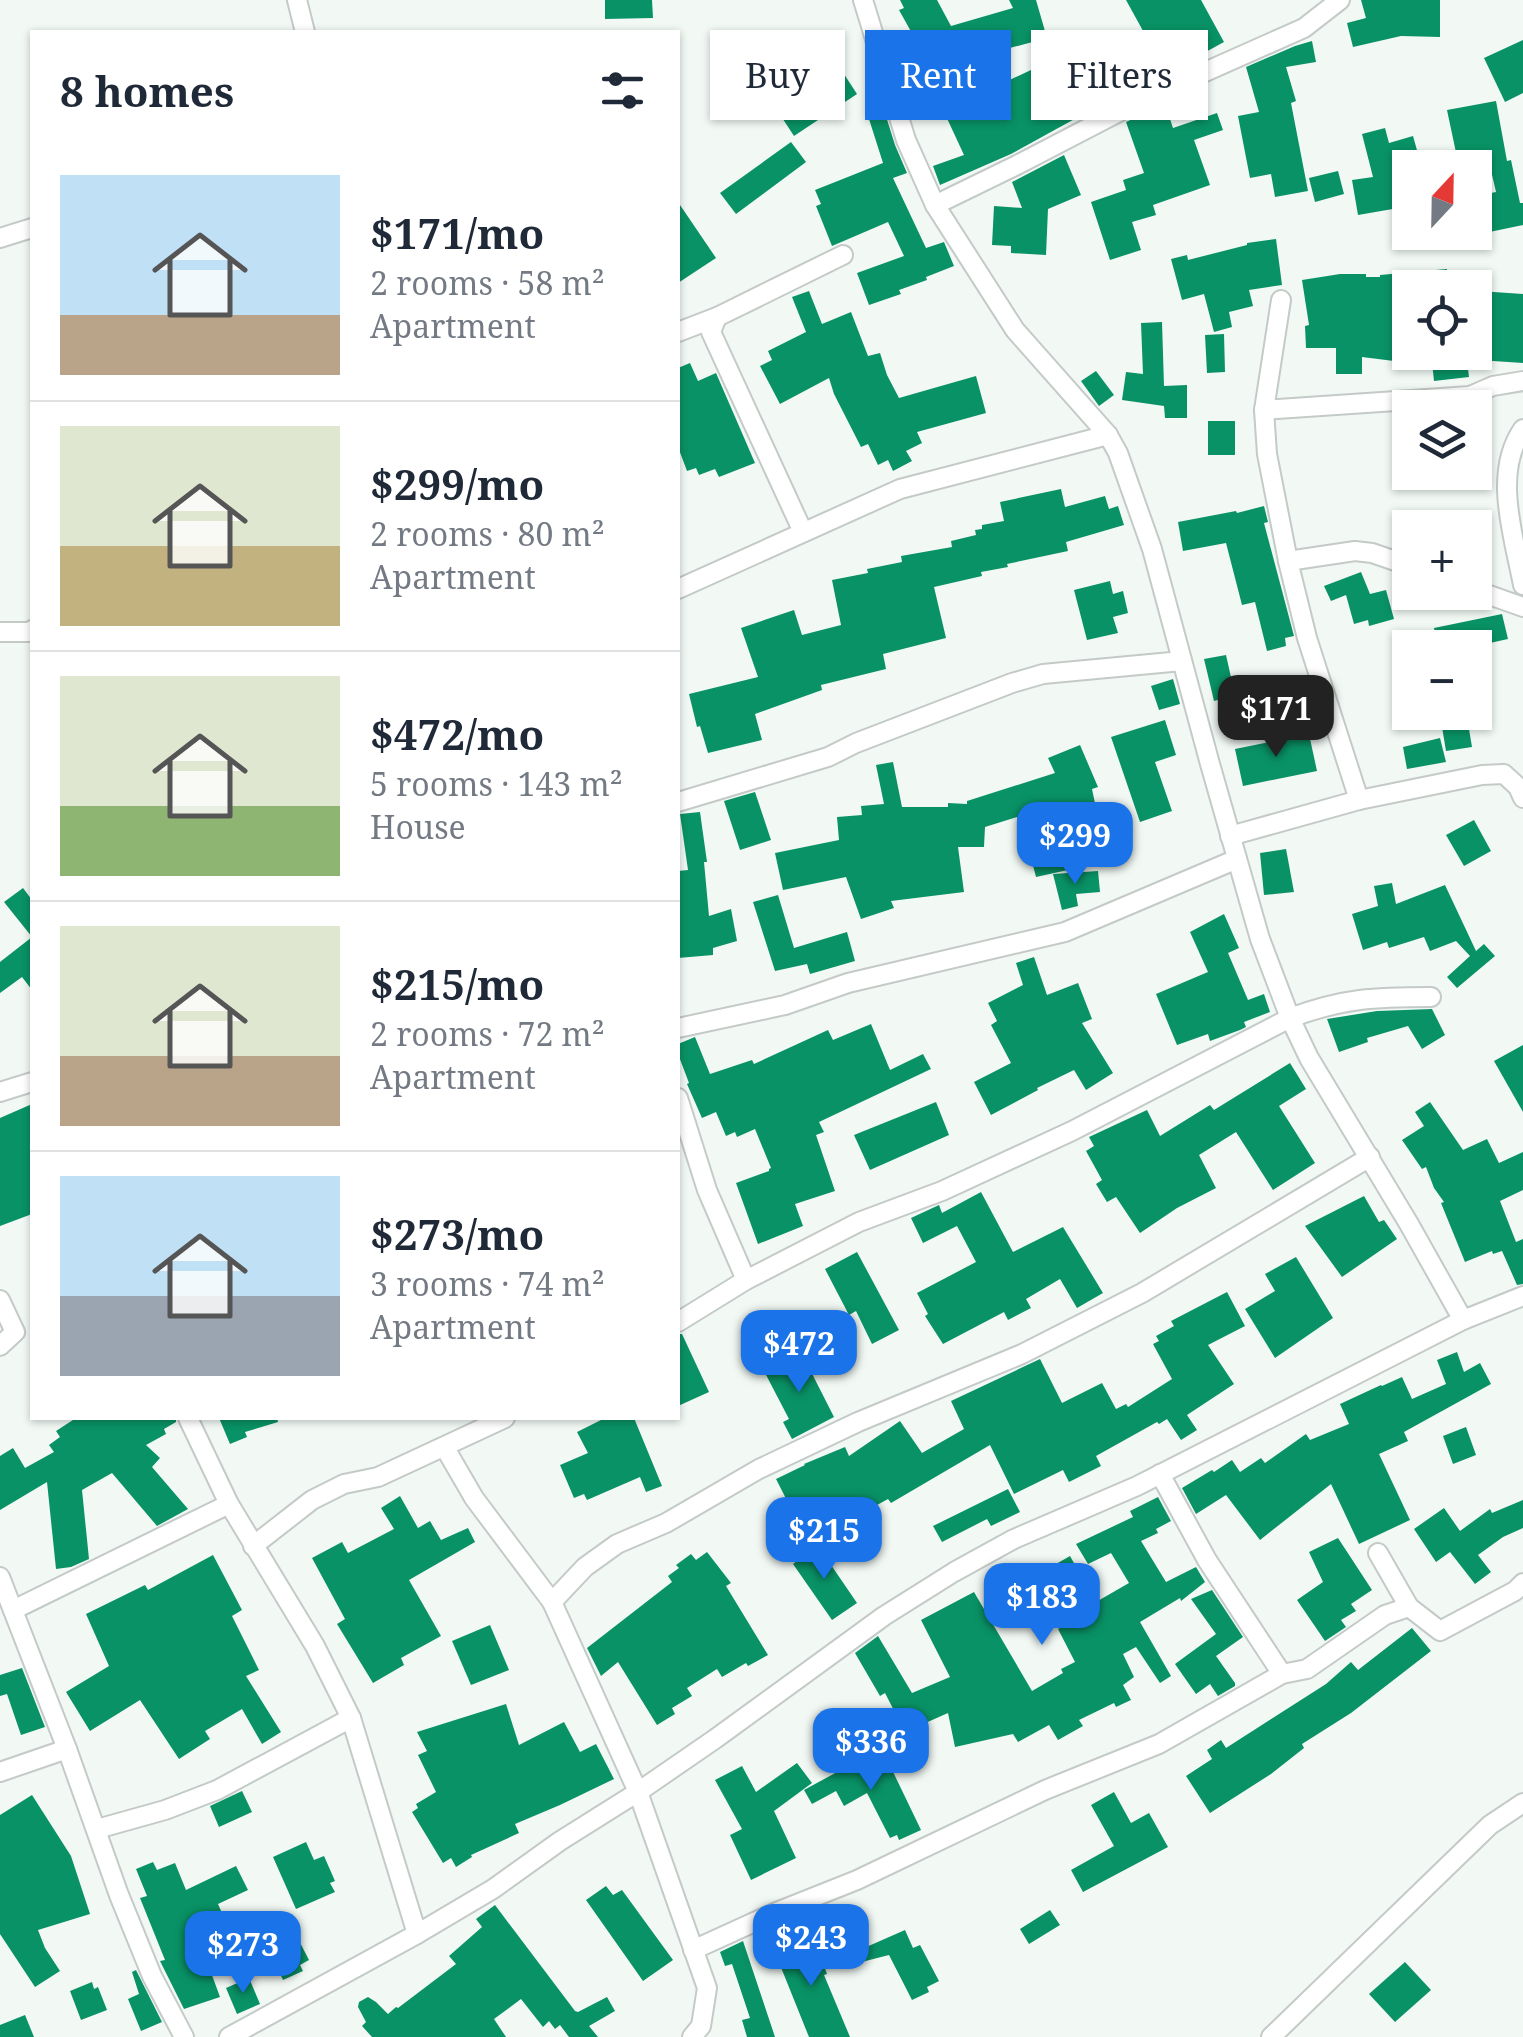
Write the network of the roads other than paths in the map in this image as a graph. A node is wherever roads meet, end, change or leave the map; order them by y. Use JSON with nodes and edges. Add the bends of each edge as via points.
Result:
{"nodes":[{"id":1,"x":297,"y":0,"type":"edge"},
{"id":2,"x":863,"y":0,"type":"edge"},
{"id":3,"x":1340,"y":0,"type":"edge"},
{"id":4,"x":305,"y":30,"type":"edge"},
{"id":5,"x":934,"y":205,"type":"junction"},
{"id":6,"x":30,"y":229,"type":"edge"},
{"id":7,"x":0,"y":238,"type":"edge"},
{"id":8,"x":843,"y":255,"type":"dead end"},
{"id":9,"x":1281,"y":300,"type":"dead end"},
{"id":10,"x":717,"y":316,"type":"junction"},
{"id":11,"x":680,"y":331,"type":"edge"},
{"id":12,"x":1523,"y":381,"type":"edge"},
{"id":13,"x":1264,"y":410,"type":"junction"},
{"id":14,"x":1523,"y":430,"type":"edge"},
{"id":15,"x":1108,"y":435,"type":"junction"},
{"id":16,"x":803,"y":532,"type":"junction"},
{"id":17,"x":1392,"y":560,"type":"edge"},
{"id":18,"x":1288,"y":561,"type":"junction"},
{"id":19,"x":1523,"y":586,"type":"edge"},
{"id":20,"x":680,"y":588,"type":"edge"},
{"id":21,"x":1492,"y":596,"type":"edge"},
{"id":22,"x":1523,"y":607,"type":"edge"},
{"id":23,"x":0,"y":632,"type":"edge"},
{"id":24,"x":30,"y":632,"type":"edge"},
{"id":25,"x":1182,"y":661,"type":"junction"},
{"id":26,"x":1523,"y":798,"type":"edge"},
{"id":27,"x":1359,"y":800,"type":"junction"},
{"id":28,"x":680,"y":801,"type":"edge"},
{"id":29,"x":1230,"y":836,"type":"junction"},
{"id":30,"x":1237,"y":859,"type":"junction"},
{"id":31,"x":1431,"y":997,"type":"dead end"},
{"id":32,"x":1290,"y":1018,"type":"junction"},
{"id":33,"x":680,"y":1028,"type":"edge"},
{"id":34,"x":30,"y":1083,"type":"edge"},
{"id":35,"x":0,"y":1092,"type":"edge"},
{"id":36,"x":680,"y":1104,"type":"edge"},
{"id":37,"x":1370,"y":1158,"type":"junction"},
{"id":38,"x":746,"y":1280,"type":"junction"},
{"id":39,"x":1523,"y":1296,"type":"edge"},
{"id":40,"x":0,"y":1300,"type":"edge"},
{"id":41,"x":1464,"y":1320,"type":"junction"},
{"id":42,"x":680,"y":1321,"type":"edge"},
{"id":43,"x":0,"y":1346,"type":"edge"},
{"id":44,"x":189,"y":1420,"type":"edge"},
{"id":45,"x":502,"y":1420,"type":"edge"},
{"id":46,"x":444,"y":1448,"type":"junction"},
{"id":47,"x":1160,"y":1474,"type":"junction"},
{"id":48,"x":230,"y":1504,"type":"junction"},
{"id":49,"x":254,"y":1546,"type":"junction"},
{"id":50,"x":1378,"y":1553,"type":"dead end"},
{"id":51,"x":0,"y":1578,"type":"edge"},
{"id":52,"x":1523,"y":1583,"type":"edge"},
{"id":53,"x":552,"y":1602,"type":"junction"},
{"id":54,"x":1409,"y":1607,"type":"junction"},
{"id":55,"x":13,"y":1610,"type":"junction"},
{"id":56,"x":1282,"y":1674,"type":"junction"},
{"id":57,"x":351,"y":1718,"type":"junction"},
{"id":58,"x":67,"y":1749,"type":"junction"},
{"id":59,"x":0,"y":1772,"type":"edge"},
{"id":60,"x":638,"y":1792,"type":"junction"},
{"id":61,"x":1523,"y":1803,"type":"edge"},
{"id":62,"x":97,"y":1830,"type":"junction"},
{"id":63,"x":417,"y":1934,"type":"junction"},
{"id":64,"x":693,"y":1950,"type":"junction"},
{"id":65,"x":184,"y":2037,"type":"edge"},
{"id":66,"x":229,"y":2037,"type":"edge"},
{"id":67,"x":692,"y":2037,"type":"edge"},
{"id":68,"x":1271,"y":2037,"type":"edge"}],
"edges":[{"from":1,"to":4,"type":"street"},
{"from":2,"to":5,"type":"street","via":[[909,150]]},
{"from":3,"to":5,"type":"street","via":[[1304,28]]},
{"from":5,"to":15,"type":"street","via":[[1016,330]]},
{"from":6,"to":7,"type":"street"},
{"from":8,"to":10,"type":"street"},
{"from":9,"to":13,"type":"street"},
{"from":10,"to":11,"type":"street"},
{"from":10,"to":16,"type":"street","via":[[711,332]]},
{"from":12,"to":13,"type":"street","via":[[1470,396]]},
{"from":13,"to":18,"type":"street"},
{"from":14,"to":19,"type":"street","via":[[1509,460],[1508,504]]},
{"from":15,"to":16,"type":"street","via":[[930,480]]},
{"from":15,"to":25,"type":"street","via":[[1152,549]]},
{"from":16,"to":20,"type":"street"},
{"from":17,"to":18,"type":"street","via":[[1355,551]]},
{"from":18,"to":27,"type":"street"},
{"from":21,"to":22,"type":"street"},
{"from":23,"to":24,"type":"street"},
{"from":25,"to":28,"type":"street","via":[[1012,682],[828,757]]},
{"from":25,"to":29,"type":"street"},
{"from":26,"to":27,"type":"street","via":[[1504,774]]},
{"from":27,"to":29,"type":"street"},
{"from":29,"to":30,"type":"street"},
{"from":30,"to":32,"type":"street"},
{"from":30,"to":33,"type":"street","via":[[1065,932]]},
{"from":31,"to":32,"type":"street","via":[[1372,997]]},
{"from":32,"to":37,"type":"street"},
{"from":32,"to":38,"type":"street","via":[[1072,1131],[942,1192],[858,1222]]},
{"from":34,"to":35,"type":"street"},
{"from":36,"to":38,"type":"street"},
{"from":37,"to":41,"type":"street"},
{"from":37,"to":53,"type":"street","via":[[1125,1302],[759,1469],[617,1544]]},
{"from":38,"to":42,"type":"street"},
{"from":39,"to":41,"type":"street"},
{"from":40,"to":43,"type":"street","via":[[15,1332]]},
{"from":41,"to":47,"type":"street"},
{"from":44,"to":48,"type":"street"},
{"from":45,"to":46,"type":"street"},
{"from":46,"to":49,"type":"street","via":[[312,1500]]},
{"from":46,"to":53,"type":"street"},
{"from":47,"to":56,"type":"street"},
{"from":47,"to":60,"type":"street","via":[[954,1572]]},
{"from":48,"to":49,"type":"street"},
{"from":48,"to":55,"type":"street"},
{"from":49,"to":57,"type":"street"},
{"from":50,"to":54,"type":"street"},
{"from":51,"to":55,"type":"street"},
{"from":52,"to":54,"type":"street","via":[[1440,1631]]},
{"from":53,"to":60,"type":"street"},
{"from":54,"to":56,"type":"street","via":[[1385,1614],[1307,1669]]},
{"from":55,"to":58,"type":"street"},
{"from":56,"to":64,"type":"street","via":[[1159,1744]]},
{"from":57,"to":62,"type":"street","via":[[217,1790]]},
{"from":57,"to":63,"type":"street"},
{"from":58,"to":59,"type":"street"},
{"from":58,"to":62,"type":"street"},
{"from":60,"to":63,"type":"street"},
{"from":60,"to":64,"type":"street"},
{"from":61,"to":68,"type":"street","via":[[1490,1824]]},
{"from":62,"to":65,"type":"street","via":[[152,1976]]},
{"from":63,"to":66,"type":"street"},
{"from":64,"to":67,"type":"street","via":[[707,1988],[702,2026]]}]}
